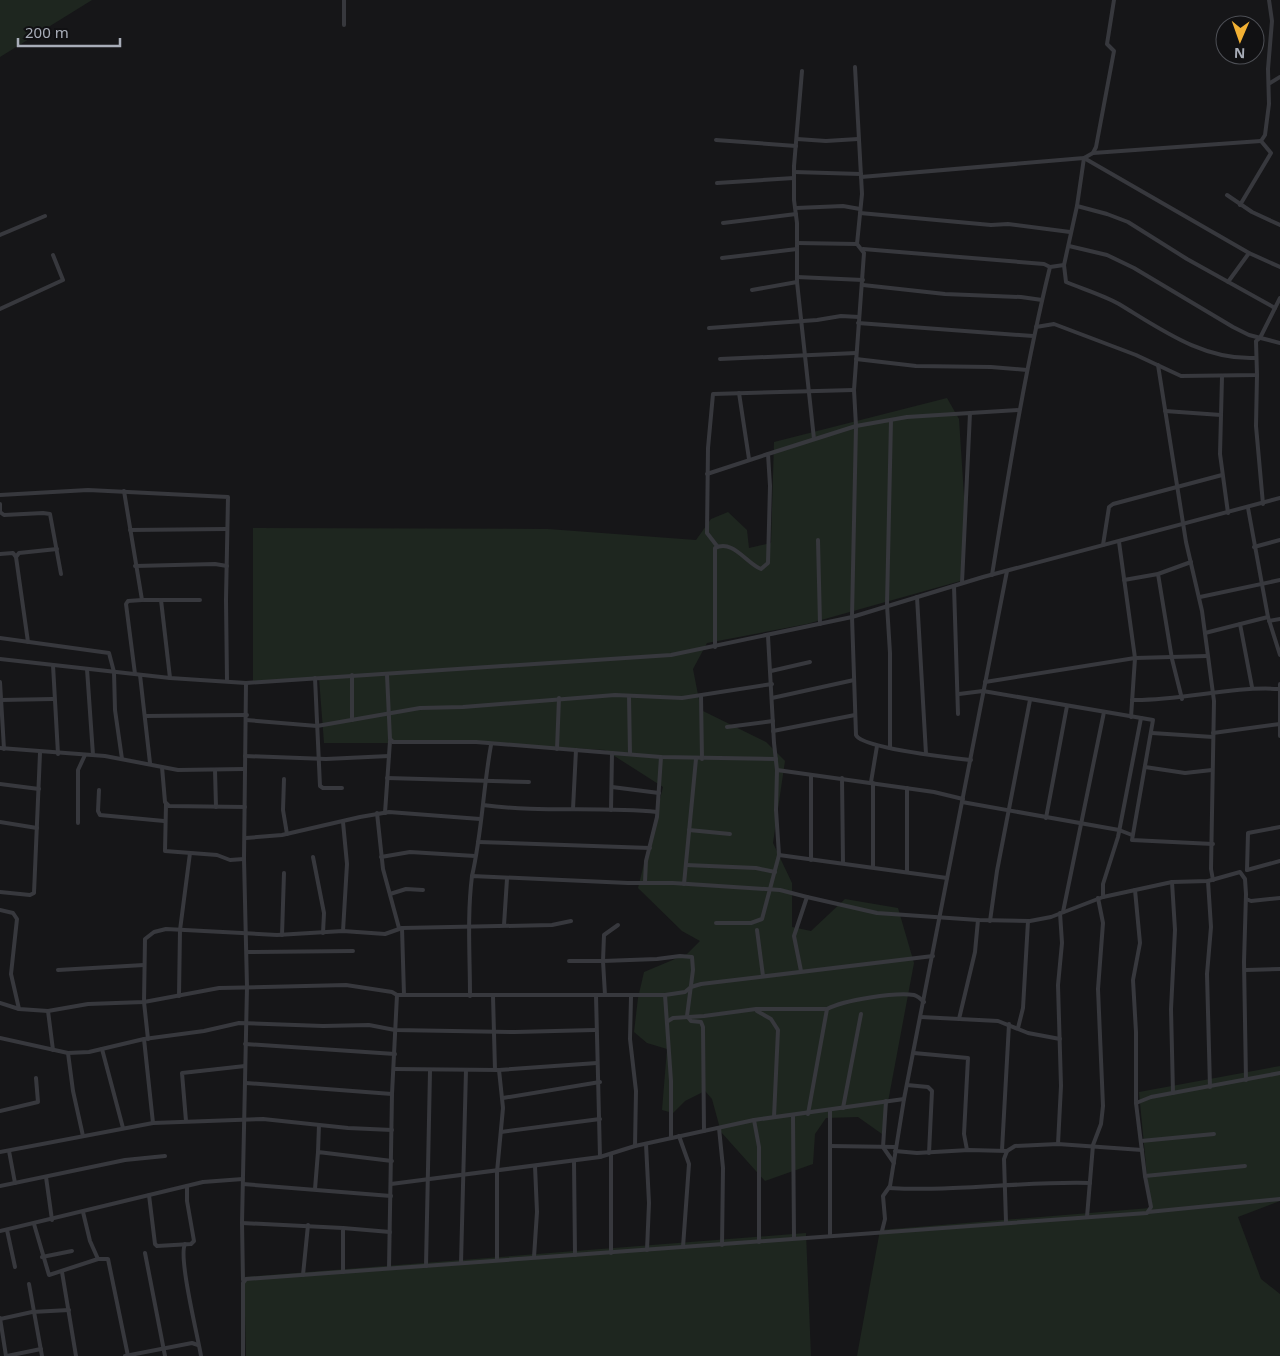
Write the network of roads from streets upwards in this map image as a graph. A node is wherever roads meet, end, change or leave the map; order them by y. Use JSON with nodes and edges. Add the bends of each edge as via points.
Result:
{"nodes":[{"id":1,"x":344,"y":0,"type":"edge"},
{"id":2,"x":1114,"y":0,"type":"edge"},
{"id":3,"x":1270,"y":0,"type":"edge"},
{"id":4,"x":344,"y":25,"type":"dead end"},
{"id":5,"x":855,"y":66,"type":"dead end"},
{"id":6,"x":802,"y":71,"type":"dead end"},
{"id":7,"x":1280,"y":77,"type":"edge"},
{"id":8,"x":1270,"y":83,"type":"junction"},
{"id":9,"x":798,"y":139,"type":"junction"},
{"id":10,"x":716,"y":140,"type":"dead end"},
{"id":11,"x":858,"y":140,"type":"junction"},
{"id":12,"x":1261,"y":141,"type":"junction"},
{"id":13,"x":796,"y":146,"type":"junction"},
{"id":14,"x":1093,"y":153,"type":"junction"},
{"id":15,"x":1084,"y":158,"type":"junction"},
{"id":16,"x":794,"y":172,"type":"junction"},
{"id":17,"x":861,"y":176,"type":"junction"},
{"id":18,"x":794,"y":178,"type":"junction"},
{"id":19,"x":717,"y":183,"type":"dead end"},
{"id":20,"x":1227,"y":195,"type":"dead end"},
{"id":21,"x":1240,"y":204,"type":"junction"},
{"id":22,"x":1077,"y":206,"type":"junction"},
{"id":23,"x":796,"y":208,"type":"junction"},
{"id":24,"x":860,"y":211,"type":"junction"},
{"id":25,"x":796,"y":214,"type":"junction"},
{"id":26,"x":45,"y":216,"type":"dead end"},
{"id":27,"x":722,"y":223,"type":"dead end"},
{"id":28,"x":1280,"y":226,"type":"edge"},
{"id":29,"x":1070,"y":232,"type":"junction"},
{"id":30,"x":0,"y":235,"type":"edge"},
{"id":31,"x":797,"y":243,"type":"junction"},
{"id":32,"x":858,"y":244,"type":"junction"},
{"id":33,"x":1069,"y":246,"type":"junction"},
{"id":34,"x":797,"y":249,"type":"junction"},
{"id":35,"x":863,"y":249,"type":"junction"},
{"id":36,"x":1249,"y":253,"type":"junction"},
{"id":37,"x":53,"y":255,"type":"dead end"},
{"id":38,"x":722,"y":258,"type":"dead end"},
{"id":39,"x":1064,"y":264,"type":"junction"},
{"id":40,"x":1050,"y":267,"type":"junction"},
{"id":41,"x":1280,"y":267,"type":"edge"},
{"id":42,"x":797,"y":277,"type":"junction"},
{"id":43,"x":863,"y":280,"type":"junction"},
{"id":44,"x":798,"y":282,"type":"junction"},
{"id":45,"x":1228,"y":282,"type":"junction"},
{"id":46,"x":863,"y":285,"type":"junction"},
{"id":47,"x":752,"y":290,"type":"dead end"},
{"id":48,"x":1280,"y":298,"type":"edge"},
{"id":49,"x":1042,"y":300,"type":"junction"},
{"id":50,"x":0,"y":308,"type":"edge"},
{"id":51,"x":1274,"y":308,"type":"junction"},
{"id":52,"x":859,"y":317,"type":"junction"},
{"id":53,"x":801,"y":320,"type":"junction"},
{"id":54,"x":858,"y":323,"type":"junction"},
{"id":55,"x":1036,"y":327,"type":"junction"},
{"id":56,"x":709,"y":328,"type":"dead end"},
{"id":57,"x":1033,"y":336,"type":"junction"},
{"id":58,"x":1260,"y":338,"type":"junction"},
{"id":59,"x":1280,"y":343,"type":"edge"},
{"id":60,"x":856,"y":353,"type":"junction"},
{"id":61,"x":805,"y":356,"type":"junction"},
{"id":62,"x":1255,"y":358,"type":"junction"},
{"id":63,"x":720,"y":359,"type":"dead end"},
{"id":64,"x":856,"y":359,"type":"junction"},
{"id":65,"x":1158,"y":365,"type":"junction"},
{"id":66,"x":1027,"y":370,"type":"junction"},
{"id":67,"x":1257,"y":375,"type":"junction"},
{"id":68,"x":1222,"y":377,"type":"junction"},
{"id":69,"x":854,"y":390,"type":"junction"},
{"id":70,"x":808,"y":391,"type":"junction"},
{"id":71,"x":739,"y":392,"type":"junction"},
{"id":72,"x":1019,"y":410,"type":"junction"},
{"id":73,"x":1165,"y":411,"type":"junction"},
{"id":74,"x":970,"y":413,"type":"junction"},
{"id":75,"x":1221,"y":415,"type":"junction"},
{"id":76,"x":891,"y":420,"type":"junction"},
{"id":77,"x":856,"y":426,"type":"junction"},
{"id":78,"x":814,"y":439,"type":"junction"},
{"id":79,"x":768,"y":454,"type":"junction"},
{"id":80,"x":749,"y":459,"type":"junction"},
{"id":81,"x":707,"y":474,"type":"junction"},
{"id":82,"x":1222,"y":475,"type":"junction"},
{"id":83,"x":1177,"y":488,"type":"junction"},
{"id":84,"x":124,"y":491,"type":"junction"},
{"id":85,"x":0,"y":495,"type":"edge"},
{"id":86,"x":1280,"y":498,"type":"edge"},
{"id":87,"x":0,"y":504,"type":"edge"},
{"id":88,"x":1262,"y":504,"type":"junction"},
{"id":89,"x":1248,"y":508,"type":"junction"},
{"id":90,"x":0,"y":512,"type":"edge"},
{"id":91,"x":1228,"y":513,"type":"junction"},
{"id":92,"x":1183,"y":525,"type":"junction"},
{"id":93,"x":226,"y":529,"type":"junction"},
{"id":94,"x":130,"y":530,"type":"junction"},
{"id":95,"x":818,"y":540,"type":"dead end"},
{"id":96,"x":1280,"y":540,"type":"edge"},
{"id":97,"x":1119,"y":542,"type":"junction"},
{"id":98,"x":1103,"y":545,"type":"junction"},
{"id":99,"x":717,"y":546,"type":"junction"},
{"id":100,"x":1254,"y":547,"type":"junction"},
{"id":101,"x":57,"y":549,"type":"junction"},
{"id":102,"x":0,"y":554,"type":"edge"},
{"id":103,"x":16,"y":557,"type":"junction"},
{"id":104,"x":1192,"y":562,"type":"junction"},
{"id":105,"x":135,"y":566,"type":"junction"},
{"id":106,"x":227,"y":566,"type":"junction"},
{"id":107,"x":1007,"y":571,"type":"junction"},
{"id":108,"x":61,"y":574,"type":"dead end"},
{"id":109,"x":1158,"y":574,"type":"junction"},
{"id":110,"x":992,"y":575,"type":"junction"},
{"id":111,"x":1124,"y":580,"type":"junction"},
{"id":112,"x":1280,"y":580,"type":"edge"},
{"id":113,"x":1260,"y":583,"type":"junction"},
{"id":114,"x":962,"y":584,"type":"junction"},
{"id":115,"x":954,"y":586,"type":"junction"},
{"id":116,"x":917,"y":597,"type":"junction"},
{"id":117,"x":1200,"y":597,"type":"junction"},
{"id":118,"x":142,"y":600,"type":"junction"},
{"id":119,"x":161,"y":600,"type":"junction"},
{"id":120,"x":200,"y":600,"type":"dead end"},
{"id":121,"x":887,"y":606,"type":"junction"},
{"id":122,"x":852,"y":617,"type":"junction"},
{"id":123,"x":1268,"y":619,"type":"junction"},
{"id":124,"x":1280,"y":619,"type":"edge"},
{"id":125,"x":820,"y":624,"type":"junction"},
{"id":126,"x":1240,"y":624,"type":"junction"},
{"id":127,"x":1205,"y":633,"type":"junction"},
{"id":128,"x":768,"y":636,"type":"junction"},
{"id":129,"x":0,"y":638,"type":"edge"},
{"id":130,"x":28,"y":642,"type":"junction"},
{"id":131,"x":715,"y":647,"type":"junction"},
{"id":132,"x":1280,"y":654,"type":"edge"},
{"id":133,"x":1207,"y":656,"type":"junction"},
{"id":134,"x":1135,"y":658,"type":"junction"},
{"id":135,"x":0,"y":659,"type":"edge"},
{"id":136,"x":1172,"y":659,"type":"junction"},
{"id":137,"x":810,"y":662,"type":"dead end"},
{"id":138,"x":53,"y":665,"type":"junction"},
{"id":139,"x":86,"y":669,"type":"junction"},
{"id":140,"x":771,"y":671,"type":"junction"},
{"id":141,"x":114,"y":672,"type":"junction"},
{"id":142,"x":135,"y":674,"type":"junction"},
{"id":143,"x":140,"y":675,"type":"junction"},
{"id":144,"x":352,"y":675,"type":"junction"},
{"id":145,"x":387,"y":675,"type":"junction"},
{"id":146,"x":170,"y":678,"type":"junction"},
{"id":147,"x":315,"y":678,"type":"junction"},
{"id":148,"x":854,"y":680,"type":"junction"},
{"id":149,"x":228,"y":681,"type":"junction"},
{"id":150,"x":0,"y":682,"type":"edge"},
{"id":151,"x":985,"y":682,"type":"junction"},
{"id":152,"x":246,"y":683,"type":"junction"},
{"id":153,"x":772,"y":684,"type":"junction"},
{"id":154,"x":1280,"y":684,"type":"edge"},
{"id":155,"x":1252,"y":687,"type":"junction"},
{"id":156,"x":1279,"y":689,"type":"edge"},
{"id":157,"x":983,"y":691,"type":"junction"},
{"id":158,"x":1213,"y":693,"type":"junction"},
{"id":159,"x":959,"y":694,"type":"junction"},
{"id":160,"x":629,"y":696,"type":"junction"},
{"id":161,"x":701,"y":696,"type":"junction"},
{"id":162,"x":559,"y":698,"type":"junction"},
{"id":163,"x":772,"y":698,"type":"junction"},
{"id":164,"x":1182,"y":699,"type":"junction"},
{"id":165,"x":1,"y":700,"type":"edge"},
{"id":166,"x":54,"y":700,"type":"junction"},
{"id":167,"x":1030,"y":700,"type":"junction"},
{"id":168,"x":1132,"y":700,"type":"junction"},
{"id":169,"x":1067,"y":706,"type":"junction"},
{"id":170,"x":1104,"y":712,"type":"junction"},
{"id":171,"x":388,"y":714,"type":"junction"},
{"id":172,"x":958,"y":714,"type":"dead end"},
{"id":173,"x":855,"y":715,"type":"junction"},
{"id":174,"x":145,"y":716,"type":"junction"},
{"id":175,"x":246,"y":717,"type":"junction"},
{"id":176,"x":1131,"y":717,"type":"junction"},
{"id":177,"x":1141,"y":718,"type":"junction"},
{"id":178,"x":352,"y":720,"type":"junction"},
{"id":179,"x":773,"y":721,"type":"junction"},
{"id":180,"x":1280,"y":724,"type":"edge"},
{"id":181,"x":317,"y":726,"type":"junction"},
{"id":182,"x":727,"y":727,"type":"dead end"},
{"id":183,"x":773,"y":731,"type":"junction"},
{"id":184,"x":1152,"y":733,"type":"junction"},
{"id":185,"x":1213,"y":735,"type":"junction"},
{"id":186,"x":1280,"y":736,"type":"edge"},
{"id":187,"x":390,"y":741,"type":"junction"},
{"id":188,"x":491,"y":745,"type":"junction"},
{"id":189,"x":877,"y":746,"type":"junction"},
{"id":190,"x":2,"y":748,"type":"edge"},
{"id":191,"x":890,"y":748,"type":"junction"},
{"id":192,"x":557,"y":749,"type":"junction"},
{"id":193,"x":576,"y":750,"type":"junction"},
{"id":194,"x":40,"y":753,"type":"junction"},
{"id":195,"x":612,"y":753,"type":"junction"},
{"id":196,"x":58,"y":754,"type":"junction"},
{"id":197,"x":630,"y":754,"type":"junction"},
{"id":198,"x":926,"y":754,"type":"junction"},
{"id":199,"x":85,"y":755,"type":"junction"},
{"id":200,"x":94,"y":755,"type":"junction"},
{"id":201,"x":246,"y":756,"type":"junction"},
{"id":202,"x":389,"y":756,"type":"junction"},
{"id":203,"x":661,"y":757,"type":"junction"},
{"id":204,"x":122,"y":758,"type":"junction"},
{"id":205,"x":696,"y":758,"type":"junction"},
{"id":206,"x":320,"y":759,"type":"junction"},
{"id":207,"x":702,"y":759,"type":"junction"},
{"id":208,"x":776,"y":759,"type":"junction"},
{"id":209,"x":971,"y":760,"type":"junction"},
{"id":210,"x":150,"y":763,"type":"junction"},
{"id":211,"x":162,"y":766,"type":"junction"},
{"id":212,"x":1145,"y":767,"type":"junction"},
{"id":213,"x":245,"y":769,"type":"junction"},
{"id":214,"x":215,"y":770,"type":"junction"},
{"id":215,"x":777,"y":770,"type":"junction"},
{"id":216,"x":1212,"y":770,"type":"junction"},
{"id":217,"x":810,"y":775,"type":"junction"},
{"id":218,"x":387,"y":778,"type":"junction"},
{"id":219,"x":842,"y":778,"type":"junction"},
{"id":220,"x":284,"y":779,"type":"dead end"},
{"id":221,"x":484,"y":782,"type":"junction"},
{"id":222,"x":529,"y":782,"type":"dead end"},
{"id":223,"x":872,"y":783,"type":"junction"},
{"id":224,"x":0,"y":784,"type":"edge"},
{"id":225,"x":612,"y":787,"type":"junction"},
{"id":226,"x":342,"y":788,"type":"dead end"},
{"id":227,"x":907,"y":788,"type":"junction"},
{"id":228,"x":39,"y":789,"type":"junction"},
{"id":229,"x":99,"y":790,"type":"dead end"},
{"id":230,"x":659,"y":793,"type":"junction"},
{"id":231,"x":963,"y":801,"type":"junction"},
{"id":232,"x":166,"y":804,"type":"junction"},
{"id":233,"x":483,"y":805,"type":"junction"},
{"id":234,"x":216,"y":807,"type":"junction"},
{"id":235,"x":245,"y":807,"type":"junction"},
{"id":236,"x":573,"y":810,"type":"junction"},
{"id":237,"x":611,"y":810,"type":"junction"},
{"id":238,"x":1010,"y":811,"type":"junction"},
{"id":239,"x":658,"y":812,"type":"junction"},
{"id":240,"x":377,"y":813,"type":"junction"},
{"id":241,"x":386,"y":813,"type":"junction"},
{"id":242,"x":1046,"y":818,"type":"junction"},
{"id":243,"x":480,"y":819,"type":"junction"},
{"id":244,"x":164,"y":821,"type":"junction"},
{"id":245,"x":0,"y":822,"type":"edge"},
{"id":246,"x":343,"y":822,"type":"junction"},
{"id":247,"x":78,"y":823,"type":"dead end"},
{"id":248,"x":1083,"y":823,"type":"junction"},
{"id":249,"x":1280,"y":827,"type":"edge"},
{"id":250,"x":37,"y":828,"type":"junction"},
{"id":251,"x":689,"y":830,"type":"junction"},
{"id":252,"x":1119,"y":830,"type":"junction"},
{"id":253,"x":287,"y":834,"type":"junction"},
{"id":254,"x":730,"y":834,"type":"dead end"},
{"id":255,"x":1132,"y":835,"type":"junction"},
{"id":256,"x":246,"y":838,"type":"junction"},
{"id":257,"x":478,"y":842,"type":"junction"},
{"id":258,"x":1213,"y":844,"type":"junction"},
{"id":259,"x":650,"y":848,"type":"junction"},
{"id":260,"x":190,"y":853,"type":"junction"},
{"id":261,"x":780,"y":855,"type":"junction"},
{"id":262,"x":475,"y":856,"type":"junction"},
{"id":263,"x":312,"y":857,"type":"dead end"},
{"id":264,"x":381,"y":858,"type":"junction"},
{"id":265,"x":244,"y":859,"type":"junction"},
{"id":266,"x":811,"y":860,"type":"junction"},
{"id":267,"x":1280,"y":861,"type":"edge"},
{"id":268,"x":843,"y":863,"type":"junction"},
{"id":269,"x":686,"y":865,"type":"junction"},
{"id":270,"x":873,"y":867,"type":"junction"},
{"id":271,"x":1247,"y":870,"type":"junction"},
{"id":272,"x":776,"y":872,"type":"junction"},
{"id":273,"x":907,"y":872,"type":"junction"},
{"id":274,"x":1240,"y":872,"type":"junction"},
{"id":275,"x":284,"y":873,"type":"dead end"},
{"id":276,"x":472,"y":876,"type":"junction"},
{"id":277,"x":507,"y":878,"type":"junction"},
{"id":278,"x":947,"y":878,"type":"junction"},
{"id":279,"x":1213,"y":880,"type":"junction"},
{"id":280,"x":1208,"y":881,"type":"junction"},
{"id":281,"x":645,"y":882,"type":"junction"},
{"id":282,"x":1172,"y":882,"type":"junction"},
{"id":283,"x":684,"y":884,"type":"junction"},
{"id":284,"x":770,"y":889,"type":"junction"},
{"id":285,"x":423,"y":890,"type":"dead end"},
{"id":286,"x":1135,"y":890,"type":"junction"},
{"id":287,"x":0,"y":892,"type":"edge"},
{"id":288,"x":390,"y":894,"type":"junction"},
{"id":289,"x":807,"y":897,"type":"junction"},
{"id":290,"x":1103,"y":897,"type":"junction"},
{"id":291,"x":1098,"y":898,"type":"junction"},
{"id":292,"x":1280,"y":898,"type":"edge"},
{"id":293,"x":1246,"y":899,"type":"junction"},
{"id":294,"x":0,"y":910,"type":"edge"},
{"id":295,"x":1062,"y":912,"type":"junction"},
{"id":296,"x":940,"y":918,"type":"junction"},
{"id":297,"x":978,"y":920,"type":"junction"},
{"id":298,"x":571,"y":921,"type":"dead end"},
{"id":299,"x":990,"y":921,"type":"junction"},
{"id":300,"x":1028,"y":921,"type":"junction"},
{"id":301,"x":716,"y":923,"type":"dead end"},
{"id":302,"x":618,"y":925,"type":"dead end"},
{"id":303,"x":469,"y":926,"type":"junction"},
{"id":304,"x":504,"y":926,"type":"junction"},
{"id":305,"x":401,"y":928,"type":"junction"},
{"id":306,"x":180,"y":930,"type":"junction"},
{"id":307,"x":757,"y":930,"type":"dead end"},
{"id":308,"x":343,"y":932,"type":"junction"},
{"id":309,"x":324,"y":933,"type":"junction"},
{"id":310,"x":248,"y":935,"type":"junction"},
{"id":311,"x":282,"y":935,"type":"junction"},
{"id":312,"x":353,"y":951,"type":"dead end"},
{"id":313,"x":247,"y":952,"type":"junction"},
{"id":314,"x":933,"y":956,"type":"junction"},
{"id":315,"x":921,"y":959,"type":"junction"},
{"id":316,"x":569,"y":961,"type":"dead end"},
{"id":317,"x":603,"y":961,"type":"junction"},
{"id":318,"x":144,"y":965,"type":"junction"},
{"id":319,"x":931,"y":966,"type":"junction"},
{"id":320,"x":1280,"y":969,"type":"edge"},
{"id":321,"x":58,"y":970,"type":"dead end"},
{"id":322,"x":1246,"y":970,"type":"junction"},
{"id":323,"x":801,"y":971,"type":"junction"},
{"id":324,"x":763,"y":976,"type":"junction"},
{"id":325,"x":247,"y":987,"type":"junction"},
{"id":326,"x":691,"y":987,"type":"junction"},
{"id":327,"x":397,"y":995,"type":"junction"},
{"id":328,"x":404,"y":995,"type":"junction"},
{"id":329,"x":604,"y":995,"type":"junction"},
{"id":330,"x":665,"y":995,"type":"junction"},
{"id":331,"x":179,"y":996,"type":"junction"},
{"id":332,"x":470,"y":996,"type":"junction"},
{"id":333,"x":493,"y":996,"type":"junction"},
{"id":334,"x":596,"y":996,"type":"junction"},
{"id":335,"x":631,"y":997,"type":"junction"},
{"id":336,"x":144,"y":1002,"type":"junction"},
{"id":337,"x":924,"y":1002,"type":"junction"},
{"id":338,"x":0,"y":1003,"type":"edge"},
{"id":339,"x":19,"y":1009,"type":"junction"},
{"id":340,"x":827,"y":1009,"type":"junction"},
{"id":341,"x":756,"y":1010,"type":"junction"},
{"id":342,"x":48,"y":1012,"type":"junction"},
{"id":343,"x":861,"y":1014,"type":"dead end"},
{"id":344,"x":687,"y":1016,"type":"junction"},
{"id":345,"x":921,"y":1017,"type":"junction"},
{"id":346,"x":959,"y":1019,"type":"junction"},
{"id":347,"x":668,"y":1021,"type":"junction"},
{"id":348,"x":246,"y":1023,"type":"junction"},
{"id":349,"x":1009,"y":1024,"type":"junction"},
{"id":350,"x":1018,"y":1028,"type":"junction"},
{"id":351,"x":395,"y":1030,"type":"junction"},
{"id":352,"x":595,"y":1030,"type":"junction"},
{"id":353,"x":494,"y":1031,"type":"junction"},
{"id":354,"x":0,"y":1038,"type":"edge"},
{"id":355,"x":146,"y":1039,"type":"junction"},
{"id":356,"x":1060,"y":1040,"type":"junction"},
{"id":357,"x":245,"y":1044,"type":"junction"},
{"id":358,"x":102,"y":1049,"type":"junction"},
{"id":359,"x":53,"y":1050,"type":"junction"},
{"id":360,"x":68,"y":1053,"type":"junction"},
{"id":361,"x":914,"y":1053,"type":"junction"},
{"id":362,"x":394,"y":1054,"type":"junction"},
{"id":363,"x":597,"y":1063,"type":"junction"},
{"id":364,"x":245,"y":1066,"type":"junction"},
{"id":365,"x":394,"y":1069,"type":"junction"},
{"id":366,"x":466,"y":1070,"type":"junction"},
{"id":367,"x":497,"y":1070,"type":"junction"},
{"id":368,"x":430,"y":1071,"type":"junction"},
{"id":369,"x":1280,"y":1073,"type":"edge"},
{"id":370,"x":36,"y":1078,"type":"dead end"},
{"id":371,"x":1246,"y":1080,"type":"junction"},
{"id":372,"x":600,"y":1082,"type":"junction"},
{"id":373,"x":246,"y":1083,"type":"junction"},
{"id":374,"x":907,"y":1085,"type":"junction"},
{"id":375,"x":1210,"y":1087,"type":"junction"},
{"id":376,"x":1173,"y":1093,"type":"junction"},
{"id":377,"x":392,"y":1094,"type":"junction"},
{"id":378,"x":503,"y":1098,"type":"junction"},
{"id":379,"x":904,"y":1099,"type":"junction"},
{"id":380,"x":886,"y":1101,"type":"junction"},
{"id":381,"x":1136,"y":1103,"type":"junction"},
{"id":382,"x":0,"y":1104,"type":"edge"},
{"id":383,"x":843,"y":1108,"type":"junction"},
{"id":384,"x":1,"y":1111,"type":"edge"},
{"id":385,"x":830,"y":1111,"type":"junction"},
{"id":386,"x":808,"y":1114,"type":"junction"},
{"id":387,"x":793,"y":1116,"type":"junction"},
{"id":388,"x":774,"y":1117,"type":"junction"},
{"id":389,"x":245,"y":1119,"type":"junction"},
{"id":390,"x":600,"y":1119,"type":"junction"},
{"id":391,"x":754,"y":1120,"type":"junction"},
{"id":392,"x":186,"y":1121,"type":"junction"},
{"id":393,"x":153,"y":1123,"type":"junction"},
{"id":394,"x":319,"y":1125,"type":"junction"},
{"id":395,"x":123,"y":1128,"type":"junction"},
{"id":396,"x":719,"y":1128,"type":"junction"},
{"id":397,"x":392,"y":1130,"type":"junction"},
{"id":398,"x":704,"y":1131,"type":"junction"},
{"id":399,"x":501,"y":1132,"type":"junction"},
{"id":400,"x":1214,"y":1134,"type":"dead end"},
{"id":401,"x":83,"y":1136,"type":"junction"},
{"id":402,"x":679,"y":1136,"type":"junction"},
{"id":403,"x":670,"y":1138,"type":"junction"},
{"id":404,"x":1141,"y":1141,"type":"junction"},
{"id":405,"x":646,"y":1144,"type":"junction"},
{"id":406,"x":1058,"y":1144,"type":"junction"},
{"id":407,"x":1093,"y":1145,"type":"junction"},
{"id":408,"x":635,"y":1146,"type":"junction"},
{"id":409,"x":830,"y":1146,"type":"junction"},
{"id":410,"x":883,"y":1147,"type":"junction"},
{"id":411,"x":896,"y":1149,"type":"junction"},
{"id":412,"x":967,"y":1150,"type":"junction"},
{"id":413,"x":1002,"y":1150,"type":"junction"},
{"id":414,"x":1007,"y":1150,"type":"junction"},
{"id":415,"x":1142,"y":1150,"type":"junction"},
{"id":416,"x":8,"y":1151,"type":"junction"},
{"id":417,"x":0,"y":1152,"type":"edge"},
{"id":418,"x":318,"y":1152,"type":"junction"},
{"id":419,"x":929,"y":1153,"type":"junction"},
{"id":420,"x":611,"y":1154,"type":"junction"},
{"id":421,"x":164,"y":1156,"type":"dead end"},
{"id":422,"x":600,"y":1157,"type":"junction"},
{"id":423,"x":392,"y":1161,"type":"junction"},
{"id":424,"x":574,"y":1161,"type":"junction"},
{"id":425,"x":894,"y":1163,"type":"junction"},
{"id":426,"x":535,"y":1166,"type":"junction"},
{"id":427,"x":1245,"y":1166,"type":"dead end"},
{"id":428,"x":498,"y":1172,"type":"junction"},
{"id":429,"x":463,"y":1176,"type":"junction"},
{"id":430,"x":1145,"y":1176,"type":"junction"},
{"id":431,"x":46,"y":1177,"type":"junction"},
{"id":432,"x":243,"y":1179,"type":"junction"},
{"id":433,"x":428,"y":1180,"type":"junction"},
{"id":434,"x":15,"y":1183,"type":"junction"},
{"id":435,"x":1090,"y":1183,"type":"junction"},
{"id":436,"x":243,"y":1184,"type":"junction"},
{"id":437,"x":391,"y":1184,"type":"junction"},
{"id":438,"x":1004,"y":1184,"type":"junction"},
{"id":439,"x":0,"y":1186,"type":"edge"},
{"id":440,"x":187,"y":1186,"type":"junction"},
{"id":441,"x":889,"y":1188,"type":"junction"},
{"id":442,"x":315,"y":1189,"type":"junction"},
{"id":443,"x":149,"y":1195,"type":"junction"},
{"id":444,"x":391,"y":1196,"type":"junction"},
{"id":445,"x":1280,"y":1200,"type":"edge"},
{"id":446,"x":83,"y":1212,"type":"junction"},
{"id":447,"x":1148,"y":1212,"type":"junction"},
{"id":448,"x":1087,"y":1217,"type":"junction"},
{"id":449,"x":52,"y":1220,"type":"junction"},
{"id":450,"x":242,"y":1222,"type":"junction"},
{"id":451,"x":1006,"y":1222,"type":"junction"},
{"id":452,"x":34,"y":1224,"type":"junction"},
{"id":453,"x":308,"y":1225,"type":"junction"},
{"id":454,"x":343,"y":1228,"type":"junction"},
{"id":455,"x":7,"y":1230,"type":"junction"},
{"id":456,"x":0,"y":1231,"type":"edge"},
{"id":457,"x":882,"y":1231,"type":"junction"},
{"id":458,"x":390,"y":1232,"type":"junction"},
{"id":459,"x":830,"y":1235,"type":"junction"},
{"id":460,"x":794,"y":1238,"type":"junction"},
{"id":461,"x":759,"y":1242,"type":"junction"},
{"id":462,"x":185,"y":1244,"type":"junction"},
{"id":463,"x":722,"y":1245,"type":"junction"},
{"id":464,"x":683,"y":1247,"type":"junction"},
{"id":465,"x":647,"y":1250,"type":"junction"},
{"id":466,"x":72,"y":1251,"type":"dead end"},
{"id":467,"x":145,"y":1253,"type":"dead end"},
{"id":468,"x":611,"y":1253,"type":"junction"},
{"id":469,"x":575,"y":1254,"type":"junction"},
{"id":470,"x":42,"y":1257,"type":"junction"},
{"id":471,"x":534,"y":1257,"type":"junction"},
{"id":472,"x":98,"y":1259,"type":"junction"},
{"id":473,"x":497,"y":1260,"type":"junction"},
{"id":474,"x":461,"y":1263,"type":"junction"},
{"id":475,"x":426,"y":1266,"type":"junction"},
{"id":476,"x":15,"y":1267,"type":"dead end"},
{"id":477,"x":389,"y":1268,"type":"junction"},
{"id":478,"x":62,"y":1272,"type":"junction"},
{"id":479,"x":343,"y":1272,"type":"junction"},
{"id":480,"x":303,"y":1275,"type":"junction"},
{"id":481,"x":243,"y":1280,"type":"junction"},
{"id":482,"x":29,"y":1284,"type":"dead end"},
{"id":483,"x":69,"y":1310,"type":"junction"},
{"id":484,"x":35,"y":1312,"type":"junction"},
{"id":485,"x":0,"y":1319,"type":"edge"},
{"id":486,"x":200,"y":1347,"type":"junction"},
{"id":487,"x":163,"y":1348,"type":"junction"},
{"id":488,"x":41,"y":1349,"type":"junction"},
{"id":489,"x":6,"y":1356,"type":"edge"},
{"id":490,"x":42,"y":1356,"type":"edge"},
{"id":491,"x":76,"y":1356,"type":"edge"},
{"id":492,"x":127,"y":1356,"type":"edge"},
{"id":493,"x":165,"y":1356,"type":"edge"},
{"id":494,"x":202,"y":1356,"type":"edge"},
{"id":495,"x":243,"y":1356,"type":"edge"}],
"edges":[{"from":1,"to":4,"type":"street"},
{"from":2,"to":14,"type":"street","via":[[1107,44],[1114,51]]},
{"from":3,"to":8,"type":"street"},
{"from":5,"to":11,"type":"street"},
{"from":6,"to":9,"type":"street"},
{"from":7,"to":8,"type":"street"},
{"from":8,"to":12,"type":"street","via":[[1265,135]]},
{"from":9,"to":11,"type":"street"},
{"from":9,"to":13,"type":"street"},
{"from":10,"to":13,"type":"street"},
{"from":11,"to":17,"type":"street"},
{"from":12,"to":14,"type":"street"},
{"from":12,"to":21,"type":"street","via":[[1271,153]]},
{"from":13,"to":16,"type":"street"},
{"from":14,"to":15,"type":"street"},
{"from":15,"to":17,"type":"street"},
{"from":15,"to":22,"type":"street"},
{"from":15,"to":36,"type":"street"},
{"from":16,"to":17,"type":"street"},
{"from":16,"to":18,"type":"street"},
{"from":17,"to":24,"type":"street"},
{"from":18,"to":19,"type":"street"},
{"from":18,"to":23,"type":"street"},
{"from":20,"to":21,"type":"street"},
{"from":21,"to":28,"type":"street"},
{"from":22,"to":29,"type":"street"},
{"from":22,"to":45,"type":"street","via":[[1128,222]]},
{"from":23,"to":24,"type":"street","via":[[843,206]]},
{"from":23,"to":25,"type":"street"},
{"from":24,"to":29,"type":"street"},
{"from":24,"to":32,"type":"street"},
{"from":25,"to":27,"type":"street"},
{"from":25,"to":31,"type":"street"},
{"from":26,"to":30,"type":"street"},
{"from":29,"to":33,"type":"street"},
{"from":31,"to":32,"type":"street"},
{"from":31,"to":34,"type":"street"},
{"from":32,"to":35,"type":"street"},
{"from":33,"to":39,"type":"street"},
{"from":33,"to":58,"type":"street","via":[[1107,255],[1134,268],[1203,310]]},
{"from":34,"to":38,"type":"street"},
{"from":34,"to":42,"type":"street"},
{"from":35,"to":40,"type":"street"},
{"from":35,"to":43,"type":"street"},
{"from":36,"to":41,"type":"street"},
{"from":36,"to":45,"type":"street"},
{"from":37,"to":50,"type":"street","via":[[63,280]]},
{"from":39,"to":40,"type":"street"},
{"from":39,"to":62,"type":"street","via":[[1066,282],[1118,304],[1179,340],[1234,359]]},
{"from":40,"to":49,"type":"street"},
{"from":42,"to":43,"type":"street"},
{"from":42,"to":44,"type":"street"},
{"from":43,"to":46,"type":"street"},
{"from":44,"to":47,"type":"street"},
{"from":44,"to":53,"type":"street"},
{"from":45,"to":51,"type":"street"},
{"from":46,"to":49,"type":"street"},
{"from":46,"to":52,"type":"street"},
{"from":48,"to":51,"type":"street"},
{"from":49,"to":55,"type":"street"},
{"from":51,"to":58,"type":"street"},
{"from":52,"to":53,"type":"street"},
{"from":52,"to":54,"type":"street"},
{"from":53,"to":56,"type":"street"},
{"from":53,"to":61,"type":"street"},
{"from":54,"to":57,"type":"street"},
{"from":54,"to":60,"type":"street"},
{"from":55,"to":57,"type":"street"},
{"from":55,"to":65,"type":"street","via":[[1054,324]]},
{"from":57,"to":66,"type":"street"},
{"from":58,"to":59,"type":"street"},
{"from":58,"to":62,"type":"street","via":[[1256,340]]},
{"from":60,"to":61,"type":"street"},
{"from":60,"to":64,"type":"street"},
{"from":61,"to":63,"type":"street"},
{"from":61,"to":70,"type":"street"},
{"from":62,"to":67,"type":"street"},
{"from":64,"to":66,"type":"street","via":[[916,366]]},
{"from":64,"to":69,"type":"street"},
{"from":65,"to":68,"type":"street","via":[[1181,376]]},
{"from":65,"to":73,"type":"street"},
{"from":66,"to":72,"type":"street"},
{"from":67,"to":68,"type":"street"},
{"from":67,"to":88,"type":"street","via":[[1256,426]]},
{"from":68,"to":75,"type":"street"},
{"from":69,"to":70,"type":"street"},
{"from":69,"to":77,"type":"street"},
{"from":70,"to":71,"type":"street"},
{"from":70,"to":78,"type":"street"},
{"from":71,"to":80,"type":"street"},
{"from":71,"to":81,"type":"street","via":[[713,394]]},
{"from":72,"to":74,"type":"street"},
{"from":72,"to":110,"type":"street"},
{"from":73,"to":75,"type":"street"},
{"from":73,"to":83,"type":"street"},
{"from":74,"to":76,"type":"street"},
{"from":74,"to":114,"type":"street"},
{"from":75,"to":82,"type":"street"},
{"from":76,"to":77,"type":"street"},
{"from":76,"to":121,"type":"street"},
{"from":77,"to":78,"type":"street"},
{"from":77,"to":122,"type":"street"},
{"from":78,"to":79,"type":"street"},
{"from":79,"to":80,"type":"street"},
{"from":79,"to":99,"type":"street","via":[[767,566],[760,569],[733,549]]},
{"from":80,"to":81,"type":"street"},
{"from":81,"to":99,"type":"street","via":[[707,533]]},
{"from":82,"to":83,"type":"street"},
{"from":82,"to":91,"type":"street"},
{"from":83,"to":92,"type":"street"},
{"from":83,"to":98,"type":"street","via":[[1109,507]]},
{"from":84,"to":85,"type":"street"},
{"from":84,"to":93,"type":"street","via":[[227,496]]},
{"from":84,"to":94,"type":"street"},
{"from":86,"to":88,"type":"street"},
{"from":87,"to":90,"type":"street"},
{"from":88,"to":89,"type":"street"},
{"from":89,"to":91,"type":"street"},
{"from":89,"to":100,"type":"street"},
{"from":90,"to":101,"type":"street","via":[[8,515],[50,514]]},
{"from":91,"to":92,"type":"street"},
{"from":92,"to":97,"type":"street"},
{"from":92,"to":104,"type":"street"},
{"from":93,"to":94,"type":"street"},
{"from":93,"to":106,"type":"street"},
{"from":94,"to":105,"type":"street"},
{"from":95,"to":125,"type":"street"},
{"from":96,"to":100,"type":"street"},
{"from":97,"to":98,"type":"street"},
{"from":97,"to":111,"type":"street"},
{"from":98,"to":107,"type":"street"},
{"from":99,"to":131,"type":"street"},
{"from":100,"to":113,"type":"street"},
{"from":101,"to":103,"type":"street","via":[[20,552]]},
{"from":101,"to":108,"type":"street"},
{"from":102,"to":103,"type":"street","via":[[11,553]]},
{"from":103,"to":130,"type":"street"},
{"from":104,"to":109,"type":"street"},
{"from":104,"to":117,"type":"street"},
{"from":105,"to":106,"type":"street"},
{"from":105,"to":118,"type":"street"},
{"from":106,"to":149,"type":"street"},
{"from":107,"to":110,"type":"street"},
{"from":107,"to":151,"type":"street"},
{"from":109,"to":111,"type":"street"},
{"from":109,"to":136,"type":"street"},
{"from":110,"to":114,"type":"street"},
{"from":111,"to":134,"type":"street"},
{"from":112,"to":113,"type":"street"},
{"from":113,"to":117,"type":"street"},
{"from":113,"to":123,"type":"street"},
{"from":114,"to":115,"type":"street"},
{"from":115,"to":116,"type":"street"},
{"from":115,"to":159,"type":"street"},
{"from":116,"to":121,"type":"street"},
{"from":116,"to":198,"type":"street"},
{"from":117,"to":127,"type":"street"},
{"from":118,"to":119,"type":"street"},
{"from":118,"to":142,"type":"street","via":[[128,600],[126,604]]},
{"from":119,"to":120,"type":"street"},
{"from":119,"to":146,"type":"street"},
{"from":121,"to":122,"type":"street"},
{"from":121,"to":191,"type":"street"},
{"from":122,"to":125,"type":"street"},
{"from":122,"to":148,"type":"street"},
{"from":123,"to":124,"type":"street"},
{"from":123,"to":126,"type":"street"},
{"from":123,"to":132,"type":"street"},
{"from":125,"to":128,"type":"street"},
{"from":126,"to":127,"type":"street"},
{"from":126,"to":155,"type":"street"},
{"from":127,"to":133,"type":"street"},
{"from":128,"to":131,"type":"street"},
{"from":128,"to":140,"type":"street"},
{"from":129,"to":130,"type":"street"},
{"from":130,"to":141,"type":"street","via":[[109,653]]},
{"from":131,"to":145,"type":"street","via":[[671,655]]},
{"from":133,"to":136,"type":"street"},
{"from":133,"to":158,"type":"street"},
{"from":134,"to":136,"type":"street"},
{"from":134,"to":151,"type":"street"},
{"from":134,"to":168,"type":"street"},
{"from":135,"to":138,"type":"street"},
{"from":136,"to":164,"type":"street"},
{"from":137,"to":140,"type":"street"},
{"from":138,"to":139,"type":"street"},
{"from":138,"to":166,"type":"street"},
{"from":139,"to":141,"type":"street"},
{"from":139,"to":200,"type":"street"},
{"from":140,"to":153,"type":"street"},
{"from":141,"to":142,"type":"street"},
{"from":141,"to":204,"type":"street"},
{"from":142,"to":143,"type":"street"},
{"from":143,"to":146,"type":"street"},
{"from":143,"to":174,"type":"street"},
{"from":144,"to":145,"type":"street"},
{"from":144,"to":147,"type":"street"},
{"from":144,"to":178,"type":"street"},
{"from":145,"to":171,"type":"street"},
{"from":146,"to":149,"type":"street"},
{"from":147,"to":152,"type":"street"},
{"from":147,"to":181,"type":"street"},
{"from":148,"to":163,"type":"street"},
{"from":148,"to":173,"type":"street"},
{"from":149,"to":152,"type":"street"},
{"from":150,"to":165,"type":"street"},
{"from":151,"to":157,"type":"street"},
{"from":152,"to":175,"type":"street"},
{"from":153,"to":161,"type":"street"},
{"from":153,"to":163,"type":"street"},
{"from":154,"to":156,"type":"street"},
{"from":155,"to":156,"type":"street"},
{"from":155,"to":158,"type":"street"},
{"from":156,"to":180,"type":"street"},
{"from":157,"to":159,"type":"street"},
{"from":157,"to":167,"type":"street"},
{"from":157,"to":209,"type":"street"},
{"from":158,"to":164,"type":"street"},
{"from":158,"to":185,"type":"street"},
{"from":159,"to":172,"type":"street"},
{"from":160,"to":161,"type":"street"},
{"from":160,"to":162,"type":"street"},
{"from":160,"to":197,"type":"street"},
{"from":161,"to":207,"type":"street"},
{"from":162,"to":171,"type":"street","via":[[420,708]]},
{"from":162,"to":192,"type":"street"},
{"from":163,"to":179,"type":"street"},
{"from":164,"to":168,"type":"street"},
{"from":165,"to":166,"type":"street"},
{"from":165,"to":190,"type":"street"},
{"from":166,"to":196,"type":"street"},
{"from":167,"to":169,"type":"street"},
{"from":167,"to":238,"type":"street"},
{"from":168,"to":176,"type":"street"},
{"from":169,"to":170,"type":"street"},
{"from":169,"to":242,"type":"street"},
{"from":170,"to":176,"type":"street"},
{"from":170,"to":248,"type":"street"},
{"from":171,"to":178,"type":"street"},
{"from":171,"to":187,"type":"street"},
{"from":173,"to":183,"type":"street"},
{"from":173,"to":189,"type":"street","via":[[857,738]]},
{"from":174,"to":175,"type":"street"},
{"from":174,"to":210,"type":"street"},
{"from":175,"to":181,"type":"street"},
{"from":175,"to":201,"type":"street"},
{"from":176,"to":177,"type":"street"},
{"from":177,"to":184,"type":"street","via":[[1153,720]]},
{"from":177,"to":252,"type":"street"},
{"from":178,"to":181,"type":"street"},
{"from":179,"to":182,"type":"street"},
{"from":179,"to":183,"type":"street"},
{"from":180,"to":185,"type":"street"},
{"from":180,"to":186,"type":"street"},
{"from":181,"to":206,"type":"street"},
{"from":183,"to":208,"type":"street"},
{"from":184,"to":185,"type":"street"},
{"from":184,"to":212,"type":"street"},
{"from":185,"to":216,"type":"street"},
{"from":187,"to":188,"type":"street"},
{"from":187,"to":202,"type":"street"},
{"from":188,"to":192,"type":"street"},
{"from":188,"to":221,"type":"street"},
{"from":189,"to":191,"type":"street"},
{"from":189,"to":223,"type":"street"},
{"from":190,"to":194,"type":"street"},
{"from":191,"to":198,"type":"street"},
{"from":192,"to":193,"type":"street"},
{"from":193,"to":195,"type":"street"},
{"from":193,"to":236,"type":"street"},
{"from":194,"to":196,"type":"street"},
{"from":194,"to":228,"type":"street"},
{"from":195,"to":197,"type":"street"},
{"from":195,"to":225,"type":"street"},
{"from":196,"to":199,"type":"street"},
{"from":197,"to":203,"type":"street"},
{"from":198,"to":209,"type":"street"},
{"from":199,"to":200,"type":"street"},
{"from":199,"to":247,"type":"street","via":[[78,770]]},
{"from":200,"to":204,"type":"street"},
{"from":201,"to":206,"type":"street"},
{"from":201,"to":213,"type":"street"},
{"from":202,"to":206,"type":"street"},
{"from":202,"to":218,"type":"street"},
{"from":203,"to":205,"type":"street"},
{"from":203,"to":230,"type":"street"},
{"from":204,"to":210,"type":"street"},
{"from":205,"to":207,"type":"street"},
{"from":205,"to":251,"type":"street"},
{"from":206,"to":226,"type":"street","via":[[321,788]]},
{"from":207,"to":208,"type":"street"},
{"from":208,"to":215,"type":"street"},
{"from":209,"to":231,"type":"street"},
{"from":210,"to":211,"type":"street"},
{"from":211,"to":214,"type":"street","via":[[178,770]]},
{"from":211,"to":232,"type":"street"},
{"from":212,"to":216,"type":"street","via":[[1178,772]]},
{"from":212,"to":255,"type":"street"},
{"from":213,"to":214,"type":"street"},
{"from":213,"to":235,"type":"street"},
{"from":214,"to":234,"type":"street"},
{"from":215,"to":217,"type":"street"},
{"from":215,"to":261,"type":"street"},
{"from":216,"to":258,"type":"street"},
{"from":217,"to":219,"type":"street"},
{"from":217,"to":266,"type":"street"},
{"from":218,"to":221,"type":"street"},
{"from":218,"to":241,"type":"street"},
{"from":219,"to":223,"type":"street"},
{"from":219,"to":268,"type":"street"},
{"from":220,"to":253,"type":"street","via":[[283,810]]},
{"from":221,"to":222,"type":"street"},
{"from":221,"to":233,"type":"street"},
{"from":223,"to":227,"type":"street"},
{"from":223,"to":270,"type":"street"},
{"from":224,"to":228,"type":"street"},
{"from":225,"to":230,"type":"street"},
{"from":225,"to":237,"type":"street"},
{"from":227,"to":231,"type":"street"},
{"from":227,"to":273,"type":"street"},
{"from":228,"to":250,"type":"street"},
{"from":229,"to":244,"type":"street","via":[[100,815]]},
{"from":230,"to":239,"type":"street"},
{"from":231,"to":238,"type":"street"},
{"from":231,"to":278,"type":"street"},
{"from":232,"to":234,"type":"street","via":[[174,807]]},
{"from":232,"to":244,"type":"street"},
{"from":233,"to":236,"type":"street"},
{"from":233,"to":243,"type":"street"},
{"from":234,"to":235,"type":"street"},
{"from":235,"to":256,"type":"street"},
{"from":236,"to":237,"type":"street"},
{"from":237,"to":239,"type":"street"},
{"from":238,"to":242,"type":"street"},
{"from":238,"to":299,"type":"street"},
{"from":239,"to":259,"type":"street"},
{"from":240,"to":241,"type":"street"},
{"from":240,"to":246,"type":"street"},
{"from":240,"to":264,"type":"street"},
{"from":241,"to":243,"type":"street"},
{"from":242,"to":248,"type":"street"},
{"from":243,"to":257,"type":"street"},
{"from":244,"to":260,"type":"street","via":[[165,851]]},
{"from":245,"to":250,"type":"street"},
{"from":246,"to":253,"type":"street"},
{"from":246,"to":308,"type":"street","via":[[347,864]]},
{"from":248,"to":252,"type":"street"},
{"from":248,"to":295,"type":"street"},
{"from":249,"to":271,"type":"street","via":[[1248,832]]},
{"from":250,"to":287,"type":"street","via":[[34,893]]},
{"from":251,"to":254,"type":"street"},
{"from":251,"to":269,"type":"street"},
{"from":252,"to":255,"type":"street"},
{"from":252,"to":290,"type":"street","via":[[1103,884]]},
{"from":253,"to":256,"type":"street"},
{"from":255,"to":258,"type":"street","via":[[1134,842]]},
{"from":256,"to":265,"type":"street"},
{"from":257,"to":259,"type":"street"},
{"from":257,"to":262,"type":"street"},
{"from":258,"to":279,"type":"street"},
{"from":259,"to":281,"type":"street"},
{"from":260,"to":265,"type":"street","via":[[217,855],[230,860]]},
{"from":260,"to":306,"type":"street"},
{"from":261,"to":266,"type":"street"},
{"from":261,"to":272,"type":"street"},
{"from":262,"to":264,"type":"street","via":[[410,852]]},
{"from":262,"to":276,"type":"street"},
{"from":263,"to":309,"type":"street","via":[[324,913]]},
{"from":264,"to":288,"type":"street"},
{"from":265,"to":310,"type":"street"},
{"from":266,"to":268,"type":"street"},
{"from":267,"to":271,"type":"street"},
{"from":268,"to":270,"type":"street"},
{"from":269,"to":272,"type":"street"},
{"from":269,"to":283,"type":"street"},
{"from":270,"to":273,"type":"street"},
{"from":271,"to":274,"type":"street"},
{"from":272,"to":284,"type":"street"},
{"from":273,"to":278,"type":"street"},
{"from":274,"to":279,"type":"street"},
{"from":274,"to":293,"type":"street","via":[[1245,879]]},
{"from":275,"to":311,"type":"street"},
{"from":276,"to":277,"type":"street"},
{"from":276,"to":303,"type":"street"},
{"from":277,"to":281,"type":"street"},
{"from":277,"to":304,"type":"street"},
{"from":278,"to":296,"type":"street"},
{"from":279,"to":280,"type":"street"},
{"from":280,"to":282,"type":"street"},
{"from":280,"to":375,"type":"street","via":[[1211,927],[1206,974]]},
{"from":281,"to":283,"type":"street"},
{"from":282,"to":286,"type":"street"},
{"from":282,"to":376,"type":"street","via":[[1175,930]]},
{"from":283,"to":284,"type":"street"},
{"from":284,"to":289,"type":"street"},
{"from":284,"to":301,"type":"street","via":[[760,921]]},
{"from":285,"to":288,"type":"street"},
{"from":286,"to":290,"type":"street"},
{"from":286,"to":381,"type":"street","via":[[1140,942],[1132,980]]},
{"from":288,"to":305,"type":"street"},
{"from":289,"to":296,"type":"street","via":[[870,913]]},
{"from":289,"to":323,"type":"street","via":[[794,936]]},
{"from":290,"to":291,"type":"street"},
{"from":291,"to":295,"type":"street"},
{"from":291,"to":407,"type":"street","via":[[1104,922],[1098,989],[1103,1106],[1101,1124]]},
{"from":292,"to":293,"type":"street"},
{"from":293,"to":322,"type":"street"},
{"from":294,"to":339,"type":"street","via":[[13,912],[17,919],[11,974]]},
{"from":295,"to":300,"type":"street"},
{"from":295,"to":356,"type":"street","via":[[1058,985]]},
{"from":296,"to":297,"type":"street"},
{"from":296,"to":314,"type":"street"},
{"from":297,"to":299,"type":"street"},
{"from":297,"to":346,"type":"street","via":[[975,952]]},
{"from":298,"to":304,"type":"street","via":[[552,925]]},
{"from":299,"to":300,"type":"street"},
{"from":300,"to":350,"type":"street","via":[[1023,1008]]},
{"from":302,"to":317,"type":"street","via":[[604,935]]},
{"from":303,"to":304,"type":"street"},
{"from":303,"to":305,"type":"street"},
{"from":303,"to":332,"type":"street"},
{"from":305,"to":308,"type":"street","via":[[385,934]]},
{"from":305,"to":328,"type":"street"},
{"from":306,"to":310,"type":"street"},
{"from":306,"to":318,"type":"street","via":[[154,932],[145,939]]},
{"from":306,"to":331,"type":"street"},
{"from":307,"to":324,"type":"street"},
{"from":308,"to":309,"type":"street"},
{"from":309,"to":311,"type":"street"},
{"from":310,"to":311,"type":"street"},
{"from":310,"to":313,"type":"street"},
{"from":312,"to":313,"type":"street"},
{"from":313,"to":325,"type":"street"},
{"from":314,"to":315,"type":"street"},
{"from":314,"to":319,"type":"street"},
{"from":315,"to":319,"type":"street"},
{"from":315,"to":323,"type":"street"},
{"from":316,"to":317,"type":"street"},
{"from":317,"to":326,"type":"street","via":[[689,956],[693,959]]},
{"from":317,"to":329,"type":"street"},
{"from":318,"to":321,"type":"street"},
{"from":318,"to":336,"type":"street"},
{"from":319,"to":337,"type":"street"},
{"from":320,"to":322,"type":"street"},
{"from":322,"to":371,"type":"street"},
{"from":323,"to":324,"type":"street"},
{"from":324,"to":326,"type":"street"},
{"from":325,"to":327,"type":"street","via":[[346,985]]},
{"from":325,"to":331,"type":"street"},
{"from":325,"to":348,"type":"street"},
{"from":326,"to":330,"type":"street","via":[[684,992]]},
{"from":326,"to":344,"type":"street"},
{"from":327,"to":328,"type":"street"},
{"from":327,"to":351,"type":"street"},
{"from":328,"to":332,"type":"street"},
{"from":329,"to":334,"type":"street"},
{"from":329,"to":335,"type":"street"},
{"from":330,"to":335,"type":"street"},
{"from":330,"to":347,"type":"street"},
{"from":331,"to":336,"type":"street"},
{"from":332,"to":333,"type":"street"},
{"from":333,"to":334,"type":"street"},
{"from":333,"to":353,"type":"street"},
{"from":334,"to":352,"type":"street"},
{"from":335,"to":408,"type":"street","via":[[630,1039],[636,1090]]},
{"from":336,"to":342,"type":"street","via":[[88,1004]]},
{"from":336,"to":355,"type":"street"},
{"from":337,"to":340,"type":"street","via":[[914,995],[899,995],[852,1000]]},
{"from":337,"to":345,"type":"street"},
{"from":338,"to":339,"type":"street"},
{"from":339,"to":342,"type":"street"},
{"from":340,"to":341,"type":"street"},
{"from":340,"to":386,"type":"street"},
{"from":341,"to":344,"type":"street"},
{"from":341,"to":388,"type":"street","via":[[771,1019],[778,1030]]},
{"from":342,"to":359,"type":"street"},
{"from":343,"to":383,"type":"street"},
{"from":344,"to":347,"type":"street"},
{"from":344,"to":398,"type":"street","via":[[691,1021],[701,1022],[703,1027]]},
{"from":345,"to":346,"type":"street"},
{"from":345,"to":361,"type":"street"},
{"from":346,"to":349,"type":"street"},
{"from":347,"to":403,"type":"street"},
{"from":348,"to":351,"type":"street","via":[[369,1025]]},
{"from":348,"to":355,"type":"street"},
{"from":348,"to":357,"type":"street"},
{"from":349,"to":350,"type":"street"},
{"from":349,"to":413,"type":"street"},
{"from":350,"to":356,"type":"street"},
{"from":351,"to":353,"type":"street"},
{"from":351,"to":362,"type":"street"},
{"from":352,"to":353,"type":"street"},
{"from":352,"to":363,"type":"street"},
{"from":353,"to":367,"type":"street"},
{"from":354,"to":359,"type":"street"},
{"from":355,"to":358,"type":"street"},
{"from":355,"to":393,"type":"street"},
{"from":356,"to":406,"type":"street"},
{"from":357,"to":362,"type":"street"},
{"from":357,"to":364,"type":"street"},
{"from":358,"to":360,"type":"street"},
{"from":358,"to":395,"type":"street"},
{"from":359,"to":360,"type":"street"},
{"from":360,"to":401,"type":"street"},
{"from":361,"to":374,"type":"street"},
{"from":361,"to":412,"type":"street","via":[[968,1058],[964,1134]]},
{"from":362,"to":365,"type":"street"},
{"from":363,"to":367,"type":"street"},
{"from":363,"to":372,"type":"street"},
{"from":364,"to":373,"type":"street"},
{"from":364,"to":392,"type":"street","via":[[182,1073]]},
{"from":365,"to":368,"type":"street"},
{"from":365,"to":377,"type":"street"},
{"from":366,"to":367,"type":"street"},
{"from":366,"to":368,"type":"street"},
{"from":366,"to":429,"type":"street"},
{"from":367,"to":378,"type":"street"},
{"from":368,"to":433,"type":"street"},
{"from":369,"to":371,"type":"street"},
{"from":370,"to":384,"type":"street","via":[[38,1102]]},
{"from":371,"to":375,"type":"street"},
{"from":372,"to":378,"type":"street"},
{"from":372,"to":390,"type":"street"},
{"from":373,"to":377,"type":"street"},
{"from":373,"to":389,"type":"street"},
{"from":374,"to":379,"type":"street"},
{"from":374,"to":419,"type":"street","via":[[928,1087],[932,1091]]},
{"from":375,"to":376,"type":"street"},
{"from":376,"to":381,"type":"street"},
{"from":377,"to":397,"type":"street"},
{"from":378,"to":399,"type":"street"},
{"from":379,"to":380,"type":"street"},
{"from":379,"to":411,"type":"street"},
{"from":380,"to":383,"type":"street"},
{"from":380,"to":410,"type":"street"},
{"from":381,"to":404,"type":"street"},
{"from":382,"to":384,"type":"street"},
{"from":383,"to":385,"type":"street"},
{"from":385,"to":386,"type":"street"},
{"from":385,"to":409,"type":"street"},
{"from":386,"to":387,"type":"street"},
{"from":387,"to":388,"type":"street"},
{"from":387,"to":460,"type":"street"},
{"from":388,"to":391,"type":"street"},
{"from":389,"to":392,"type":"street"},
{"from":389,"to":394,"type":"street"},
{"from":389,"to":432,"type":"street"},
{"from":390,"to":399,"type":"street"},
{"from":390,"to":422,"type":"street"},
{"from":391,"to":396,"type":"street"},
{"from":391,"to":461,"type":"street","via":[[759,1155]]},
{"from":392,"to":393,"type":"street"},
{"from":393,"to":395,"type":"street"},
{"from":394,"to":397,"type":"street"},
{"from":394,"to":418,"type":"street"},
{"from":395,"to":401,"type":"street"},
{"from":396,"to":398,"type":"street"},
{"from":396,"to":463,"type":"street","via":[[723,1168]]},
{"from":397,"to":423,"type":"street"},
{"from":398,"to":402,"type":"street"},
{"from":399,"to":428,"type":"street"},
{"from":400,"to":404,"type":"street"},
{"from":401,"to":416,"type":"street"},
{"from":402,"to":403,"type":"street"},
{"from":402,"to":464,"type":"street","via":[[689,1164]]},
{"from":403,"to":405,"type":"street"},
{"from":404,"to":415,"type":"street"},
{"from":405,"to":408,"type":"street"},
{"from":405,"to":465,"type":"street"},
{"from":406,"to":407,"type":"street"},
{"from":406,"to":414,"type":"street","via":[[1015,1146]]},
{"from":407,"to":415,"type":"street"},
{"from":407,"to":435,"type":"street"},
{"from":408,"to":420,"type":"street"},
{"from":409,"to":410,"type":"street"},
{"from":409,"to":459,"type":"street"},
{"from":410,"to":411,"type":"street"},
{"from":410,"to":425,"type":"street"},
{"from":411,"to":419,"type":"street"},
{"from":411,"to":425,"type":"street"},
{"from":412,"to":413,"type":"street"},
{"from":412,"to":419,"type":"street"},
{"from":413,"to":414,"type":"street"},
{"from":414,"to":438,"type":"street"},
{"from":415,"to":430,"type":"street"},
{"from":416,"to":417,"type":"street"},
{"from":416,"to":434,"type":"street"},
{"from":418,"to":423,"type":"street"},
{"from":418,"to":442,"type":"street"},
{"from":420,"to":422,"type":"street"},
{"from":420,"to":468,"type":"street"},
{"from":421,"to":431,"type":"street","via":[[125,1160]]},
{"from":422,"to":424,"type":"street"},
{"from":423,"to":437,"type":"street"},
{"from":424,"to":426,"type":"street"},
{"from":424,"to":469,"type":"street"},
{"from":425,"to":441,"type":"street"},
{"from":426,"to":428,"type":"street"},
{"from":426,"to":471,"type":"street"},
{"from":427,"to":430,"type":"street"},
{"from":428,"to":429,"type":"street"},
{"from":428,"to":473,"type":"street"},
{"from":429,"to":433,"type":"street"},
{"from":429,"to":474,"type":"street"},
{"from":430,"to":447,"type":"street","via":[[1151,1207]]},
{"from":431,"to":434,"type":"street"},
{"from":431,"to":449,"type":"street"},
{"from":432,"to":436,"type":"street"},
{"from":432,"to":440,"type":"street"},
{"from":433,"to":437,"type":"street"},
{"from":433,"to":475,"type":"street"},
{"from":434,"to":439,"type":"street"},
{"from":435,"to":438,"type":"street"},
{"from":435,"to":448,"type":"street"},
{"from":436,"to":442,"type":"street"},
{"from":436,"to":450,"type":"street"},
{"from":437,"to":444,"type":"street"},
{"from":438,"to":441,"type":"street"},
{"from":438,"to":451,"type":"street"},
{"from":440,"to":443,"type":"street"},
{"from":440,"to":462,"type":"street","via":[[194,1241]]},
{"from":441,"to":457,"type":"street","via":[[883,1196],[885,1219]]},
{"from":442,"to":444,"type":"street"},
{"from":443,"to":446,"type":"street"},
{"from":443,"to":462,"type":"street","via":[[155,1244]]},
{"from":444,"to":458,"type":"street"},
{"from":445,"to":447,"type":"street"},
{"from":446,"to":449,"type":"street"},
{"from":446,"to":472,"type":"street"},
{"from":447,"to":448,"type":"street"},
{"from":448,"to":451,"type":"street"},
{"from":449,"to":452,"type":"street"},
{"from":450,"to":453,"type":"street"},
{"from":450,"to":481,"type":"street"},
{"from":451,"to":457,"type":"street"},
{"from":452,"to":455,"type":"street"},
{"from":452,"to":470,"type":"street"},
{"from":453,"to":454,"type":"street"},
{"from":453,"to":480,"type":"street"},
{"from":454,"to":458,"type":"street"},
{"from":454,"to":479,"type":"street"},
{"from":455,"to":456,"type":"street"},
{"from":455,"to":476,"type":"street"},
{"from":457,"to":459,"type":"street"},
{"from":458,"to":477,"type":"street"},
{"from":459,"to":460,"type":"street"},
{"from":460,"to":461,"type":"street"},
{"from":461,"to":463,"type":"street"},
{"from":462,"to":486,"type":"street","via":[[185,1268]]},
{"from":463,"to":464,"type":"street"},
{"from":464,"to":465,"type":"street"},
{"from":465,"to":468,"type":"street"},
{"from":466,"to":470,"type":"street"},
{"from":467,"to":487,"type":"street"},
{"from":468,"to":469,"type":"street"},
{"from":469,"to":471,"type":"street"},
{"from":470,"to":478,"type":"street","via":[[47,1274]]},
{"from":471,"to":473,"type":"street"},
{"from":472,"to":478,"type":"street"},
{"from":472,"to":492,"type":"street","via":[[109,1261]]},
{"from":473,"to":474,"type":"street"},
{"from":474,"to":475,"type":"street"},
{"from":475,"to":477,"type":"street"},
{"from":477,"to":479,"type":"street"},
{"from":478,"to":483,"type":"street"},
{"from":479,"to":480,"type":"street"},
{"from":480,"to":481,"type":"street"},
{"from":481,"to":495,"type":"street"},
{"from":482,"to":484,"type":"street"},
{"from":483,"to":484,"type":"street"},
{"from":483,"to":491,"type":"street"},
{"from":484,"to":485,"type":"street"},
{"from":484,"to":488,"type":"street"},
{"from":485,"to":489,"type":"street"},
{"from":486,"to":487,"type":"street","via":[[192,1343]]},
{"from":486,"to":494,"type":"street"},
{"from":487,"to":492,"type":"street"},
{"from":487,"to":493,"type":"street"},
{"from":488,"to":489,"type":"street"},
{"from":488,"to":490,"type":"street"}]}
